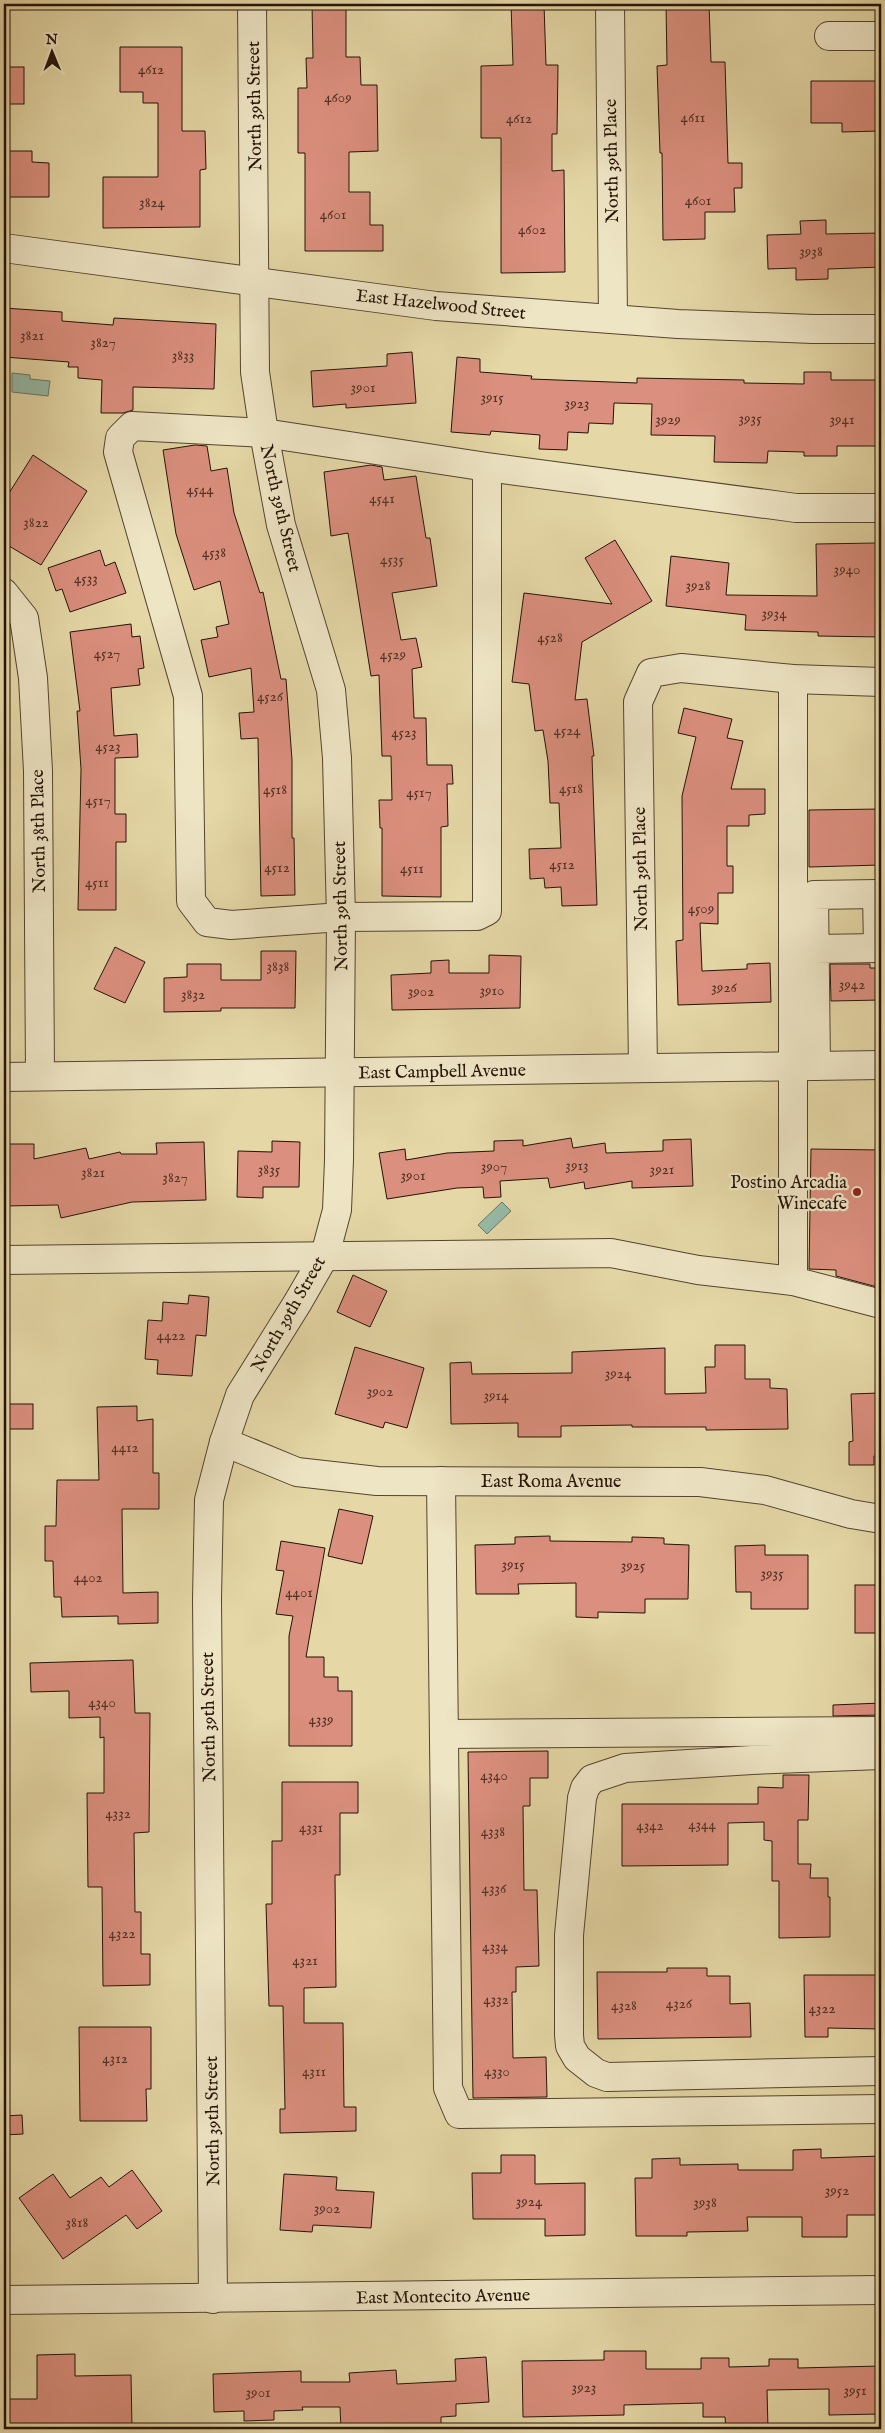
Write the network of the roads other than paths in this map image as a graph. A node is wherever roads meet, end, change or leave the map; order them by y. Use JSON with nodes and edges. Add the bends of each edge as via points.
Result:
{"nodes":[{"id":1,"x":252,"y":4,"type":"edge"},
{"id":2,"x":610,"y":4,"type":"edge"},
{"id":3,"x":829,"y":36,"type":"dead end"},
{"id":4,"x":881,"y":36,"type":"edge"},
{"id":5,"x":4,"y":248,"type":"edge"},
{"id":6,"x":255,"y":281,"type":"junction"},
{"id":7,"x":613,"y":319,"type":"junction"},
{"id":8,"x":881,"y":329,"type":"edge"},
{"id":9,"x":264,"y":434,"type":"junction"},
{"id":10,"x":486,"y":467,"type":"junction"},
{"id":11,"x":881,"y":508,"type":"edge"},
{"id":12,"x":4,"y":593,"type":"edge"},
{"id":13,"x":793,"y":679,"type":"junction"},
{"id":14,"x":881,"y":682,"type":"edge"},
{"id":15,"x":341,"y":918,"type":"junction"},
{"id":16,"x":815,"y":949,"type":"dead end"},
{"id":17,"x":881,"y":1065,"type":"edge"},
{"id":18,"x":805,"y":1066,"type":"junction"},
{"id":19,"x":643,"y":1068,"type":"junction"},
{"id":20,"x":341,"y":1072,"type":"junction"},
{"id":21,"x":4,"y":1076,"type":"edge"},
{"id":22,"x":40,"y":1076,"type":"junction"},
{"id":23,"x":325,"y":1255,"type":"junction"},
{"id":24,"x":4,"y":1260,"type":"edge"},
{"id":25,"x":793,"y":1281,"type":"junction"},
{"id":26,"x":881,"y":1304,"type":"edge"},
{"id":27,"x":224,"y":1442,"type":"junction"},
{"id":28,"x":441,"y":1481,"type":"junction"},
{"id":29,"x":881,"y":1519,"type":"edge"},
{"id":30,"x":881,"y":1731,"type":"edge"},
{"id":31,"x":444,"y":1734,"type":"junction"},
{"id":32,"x":881,"y":1755,"type":"edge"},
{"id":33,"x":881,"y":2070,"type":"edge"},
{"id":34,"x":881,"y":2109,"type":"edge"},
{"id":35,"x":881,"y":2290,"type":"edge"},
{"id":36,"x":213,"y":2299,"type":"junction"},
{"id":37,"x":4,"y":2300,"type":"edge"}],
"edges":[{"from":1,"to":6,"type":"street","name":"North 39th Street"},
{"from":2,"to":7,"type":"street","name":"North 39th Place"},
{"from":3,"to":4,"type":"street"},
{"from":5,"to":6,"type":"street","name":"East Hazelwood Street"},
{"from":6,"to":7,"type":"street","name":"East Hazelwood Street","via":[[436,306]]},
{"from":6,"to":9,"type":"street","name":"North 39th Street","via":[[256,372]]},
{"from":7,"to":8,"type":"street","name":"East Hazelwood Street","via":[[678,324]]},
{"from":9,"to":10,"type":"street"},
{"from":9,"to":15,"type":"street","name":"North 39th Street","via":[[282,524],[331,690]]},
{"from":9,"to":15,"type":"street","via":[[132,426],[120,438],[118,452],[188,696],[191,901],[207,922],[232,925]]},
{"from":10,"to":11,"type":"street","via":[[796,508]]},
{"from":10,"to":15,"type":"street","via":[[487,911],[477,916]]},
{"from":12,"to":22,"type":"street","name":"North 38th Place","via":[[24,618],[33,678],[38,771]]},
{"from":13,"to":14,"type":"street"},
{"from":13,"to":18,"type":"street"},
{"from":13,"to":19,"type":"street","name":"North 39th Place","via":[[681,668],[651,673],[638,702]]},
{"from":15,"to":20,"type":"street","name":"North 39th Street"},
{"from":16,"to":18,"type":"street"},
{"from":17,"to":18,"type":"street","name":"East Campbell Avenue"},
{"from":18,"to":19,"type":"street","name":"East Campbell Avenue"},
{"from":18,"to":25,"type":"street"},
{"from":19,"to":20,"type":"street","name":"East Campbell Avenue"},
{"from":20,"to":22,"type":"street","name":"East Campbell Avenue"},
{"from":20,"to":23,"type":"street","name":"North 39th Street","via":[[337,1210]]},
{"from":21,"to":22,"type":"street","name":"East Campbell Avenue"},
{"from":23,"to":24,"type":"street"},
{"from":23,"to":25,"type":"street","via":[[612,1253],[698,1270]]},
{"from":23,"to":27,"type":"street","name":"North 39th Street","via":[[240,1395]]},
{"from":25,"to":26,"type":"street"},
{"from":27,"to":28,"type":"street","name":"East Roma Avenue","via":[[297,1472],[377,1481]]},
{"from":27,"to":36,"type":"street","name":"North 39th Street","via":[[210,1500],[207,1600]]},
{"from":28,"to":29,"type":"street","name":"East Roma Avenue","via":[[700,1482],[765,1490],[850,1514]]},
{"from":28,"to":31,"type":"street"},
{"from":30,"to":31,"type":"street"},
{"from":31,"to":34,"type":"street","via":[[448,2088],[459,2114]]},
{"from":32,"to":33,"type":"street","via":[[625,1768],[592,1779],[582,1798],[568,1935],[568,1986],[570,2046],[585,2066],[607,2077]]},
{"from":35,"to":36,"type":"street","name":"East Montecito Avenue"},
{"from":36,"to":37,"type":"street","name":"East Montecito Avenue"}]}
